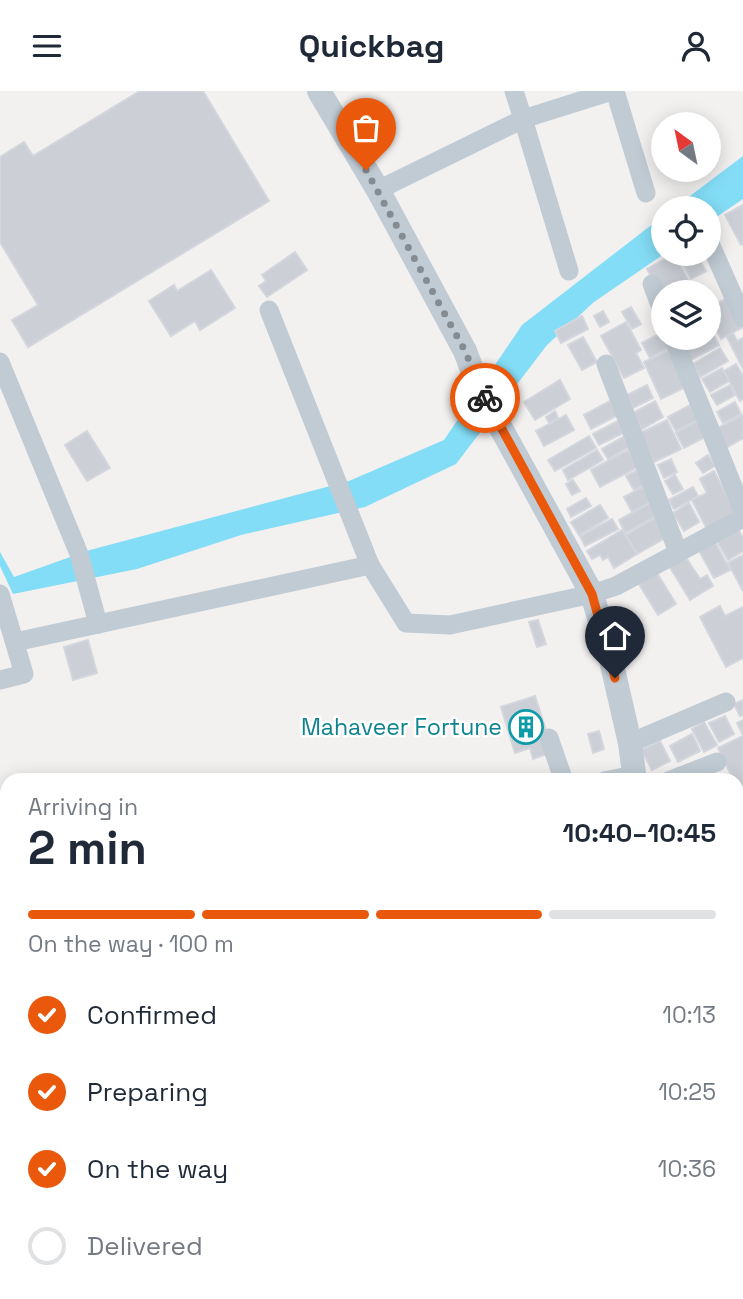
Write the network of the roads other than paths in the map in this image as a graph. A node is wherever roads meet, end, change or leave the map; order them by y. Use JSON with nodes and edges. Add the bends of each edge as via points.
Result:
{"nodes":[{"id":1,"x":319,"y":91,"type":"edge"},
{"id":2,"x":514,"y":91,"type":"edge"},
{"id":3,"x":613,"y":91,"type":"edge"},
{"id":4,"x":523,"y":119,"type":"junction"},
{"id":5,"x":377,"y":190,"type":"junction"},
{"id":6,"x":646,"y":193,"type":"dead end"},
{"id":7,"x":720,"y":266,"type":"edge"},
{"id":8,"x":569,"y":271,"type":"dead end"},
{"id":9,"x":269,"y":310,"type":"dead end"},
{"id":10,"x":743,"y":318,"type":"edge"},
{"id":11,"x":678,"y":350,"type":"edge"},
{"id":12,"x":0,"y":362,"type":"edge"},
{"id":13,"x":606,"y":364,"type":"dead end"},
{"id":14,"x":743,"y":511,"type":"edge"},
{"id":15,"x":743,"y":518,"type":"edge"},
{"id":16,"x":678,"y":552,"type":"junction"},
{"id":17,"x":370,"y":565,"type":"junction"},
{"id":18,"x":0,"y":594,"type":"edge"},
{"id":19,"x":592,"y":594,"type":"junction"},
{"id":20,"x":98,"y":624,"type":"junction"},
{"id":21,"x":15,"y":642,"type":"junction"},
{"id":22,"x":0,"y":680,"type":"edge"},
{"id":23,"x":726,"y":702,"type":"dead end"},
{"id":24,"x":549,"y":738,"type":"dead end"},
{"id":25,"x":630,"y":743,"type":"junction"},
{"id":26,"x":717,"y":762,"type":"dead end"},
{"id":27,"x":561,"y":773,"type":"edge"},
{"id":28,"x":634,"y":773,"type":"edge"},
{"id":29,"x":689,"y":773,"type":"edge"}],
"edges":[{"from":1,"to":5,"type":"street"},
{"from":2,"to":4,"type":"street"},
{"from":3,"to":4,"type":"street"},
{"from":3,"to":6,"type":"street"},
{"from":4,"to":5,"type":"street"},
{"from":4,"to":8,"type":"street"},
{"from":5,"to":19,"type":"street"},
{"from":7,"to":10,"type":"street"},
{"from":9,"to":17,"type":"street"},
{"from":11,"to":14,"type":"street"},
{"from":12,"to":20,"type":"street","via":[[79,554]]},
{"from":13,"to":16,"type":"street"},
{"from":15,"to":16,"type":"street"},
{"from":16,"to":19,"type":"street"},
{"from":17,"to":19,"type":"street","via":[[406,622],[450,625]]},
{"from":17,"to":20,"type":"street"},
{"from":18,"to":21,"type":"street"},
{"from":19,"to":25,"type":"street"},
{"from":20,"to":21,"type":"street"},
{"from":21,"to":22,"type":"street","via":[[24,674]]},
{"from":23,"to":25,"type":"street"},
{"from":24,"to":27,"type":"street"},
{"from":25,"to":28,"type":"street"},
{"from":26,"to":29,"type":"street"}]}
